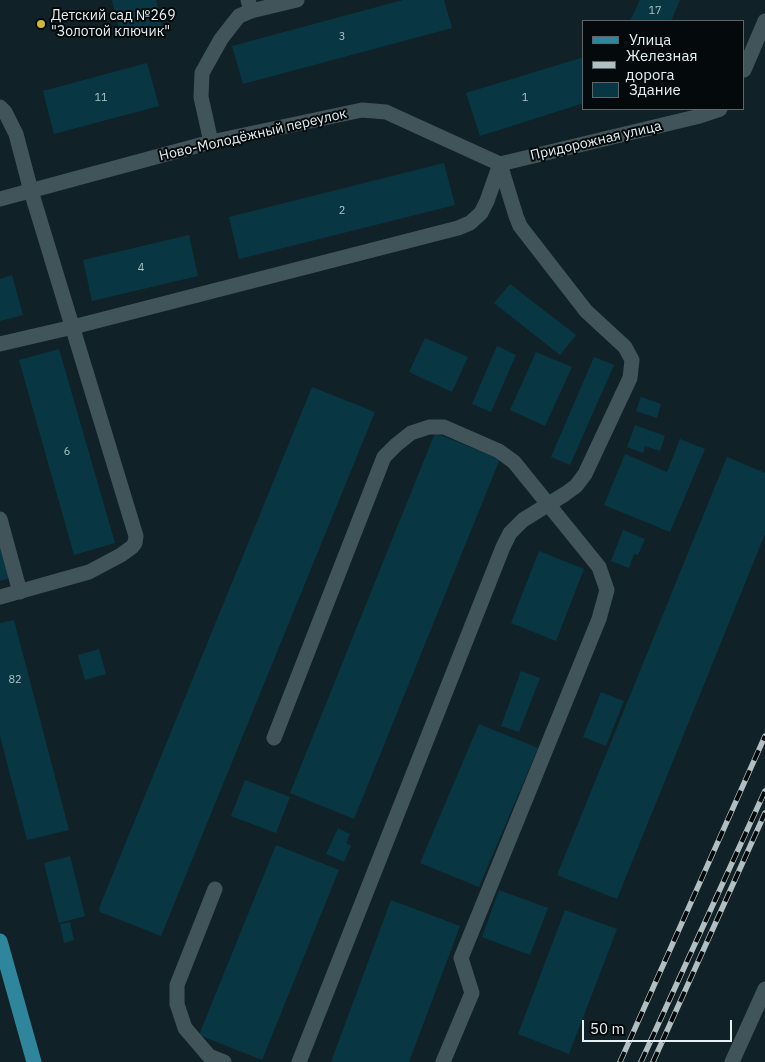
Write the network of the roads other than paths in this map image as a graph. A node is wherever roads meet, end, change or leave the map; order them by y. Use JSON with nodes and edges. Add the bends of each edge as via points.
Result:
{"nodes":[{"id":1,"x":297,"y":0,"type":"edge"},
{"id":2,"x":249,"y":6,"type":"edge"},
{"id":3,"x":765,"y":21,"type":"edge"},
{"id":4,"x":745,"y":68,"type":"edge"},
{"id":5,"x":0,"y":107,"type":"edge"},
{"id":6,"x":717,"y":110,"type":"edge"},
{"id":7,"x":211,"y":142,"type":"junction"},
{"id":8,"x":500,"y":164,"type":"junction"},
{"id":9,"x":31,"y":191,"type":"junction"},
{"id":10,"x":0,"y":199,"type":"edge"},
{"id":11,"x":72,"y":327,"type":"junction"},
{"id":12,"x":0,"y":344,"type":"edge"},
{"id":13,"x":548,"y":505,"type":"junction"},
{"id":14,"x":0,"y":520,"type":"edge"},
{"id":15,"x":20,"y":592,"type":"junction"},
{"id":16,"x":0,"y":597,"type":"edge"},
{"id":17,"x":274,"y":738,"type":"dead end"},
{"id":18,"x":215,"y":889,"type":"dead end"},
{"id":19,"x":0,"y":940,"type":"edge"},
{"id":20,"x":765,"y":989,"type":"edge"},
{"id":21,"x":34,"y":1062,"type":"edge"},
{"id":22,"x":224,"y":1062,"type":"edge"},
{"id":23,"x":299,"y":1062,"type":"edge"},
{"id":24,"x":443,"y":1062,"type":"edge"},
{"id":25,"x":732,"y":1062,"type":"edge"}],
"edges":[{"from":1,"to":2,"type":"street"},
{"from":2,"to":7,"type":"street","via":[[221,39],[202,73],[201,97]]},
{"from":3,"to":4,"type":"street"},
{"from":5,"to":9,"type":"street","via":[[16,134]]},
{"from":6,"to":8,"type":"street","name":"Придорожная улица"},
{"from":7,"to":8,"type":"street","name":"Ново-Молодёжный переулок","via":[[362,110],[386,112]]},
{"from":7,"to":9,"type":"street","name":"Ново-Молодёжный переулок"},
{"from":8,"to":11,"type":"street","via":[[481,213],[458,228]]},
{"from":8,"to":13,"type":"street","via":[[520,226],[586,311],[625,347],[632,360],[630,378],[585,474],[576,486]]},
{"from":9,"to":10,"type":"street","name":"Ново-Молодёжный переулок"},
{"from":9,"to":11,"type":"street"},
{"from":11,"to":12,"type":"street"},
{"from":11,"to":15,"type":"street","via":[[135,532],[135,543],[121,555],[90,572]]},
{"from":13,"to":17,"type":"street","via":[[514,462],[499,451],[444,427],[428,427],[411,433],[396,445],[384,457]]},
{"from":13,"to":23,"type":"street","via":[[523,520],[502,547]]},
{"from":13,"to":24,"type":"street","via":[[598,567],[607,590],[599,619],[461,958],[472,993]]},
{"from":14,"to":15,"type":"street"},
{"from":15,"to":16,"type":"street"},
{"from":18,"to":22,"type":"street","via":[[177,985],[177,1004],[191,1035],[209,1056]]},
{"from":19,"to":21,"type":"main road"},
{"from":20,"to":25,"type":"street"}]}
